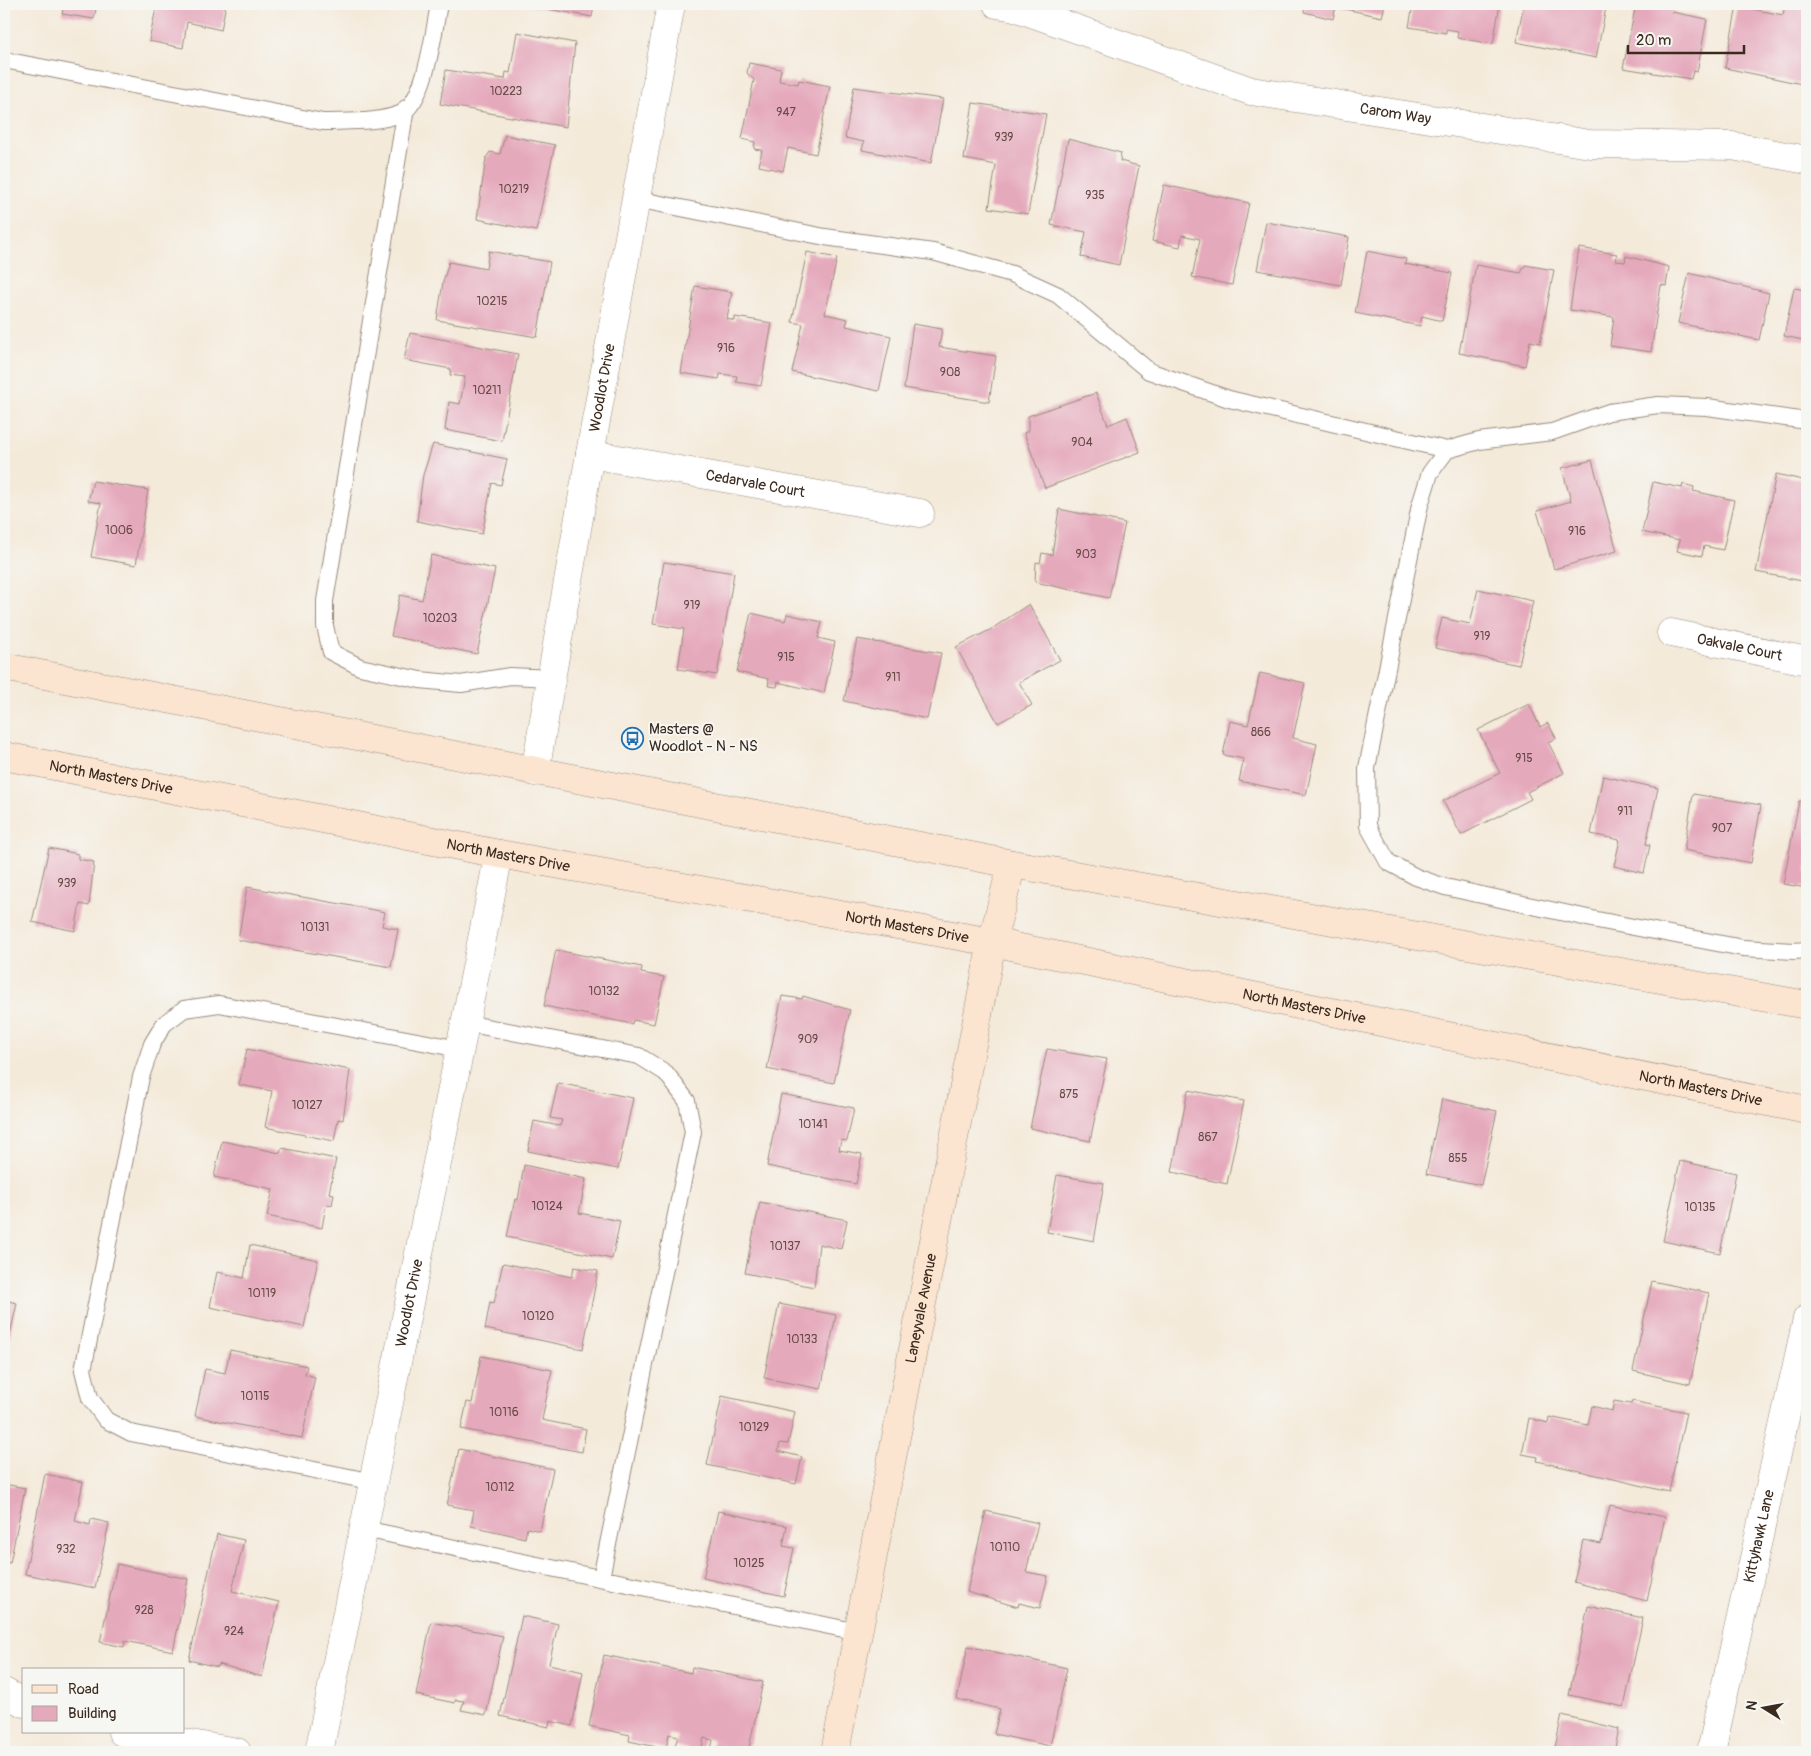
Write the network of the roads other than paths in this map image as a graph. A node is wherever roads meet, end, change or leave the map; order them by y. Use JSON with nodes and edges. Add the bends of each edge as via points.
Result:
{"nodes":[{"id":1,"x":439,"y":4,"type":"edge"},
{"id":2,"x":672,"y":4,"type":"edge"},
{"id":3,"x":997,"y":4,"type":"edge"},
{"id":4,"x":4,"y":60,"type":"edge"},
{"id":5,"x":406,"y":108,"type":"junction"},
{"id":6,"x":1807,"y":160,"type":"edge"},
{"id":7,"x":636,"y":199,"type":"junction"},
{"id":8,"x":1807,"y":421,"type":"edge"},
{"id":9,"x":1447,"y":450,"type":"junction"},
{"id":10,"x":590,"y":454,"type":"junction"},
{"id":11,"x":920,"y":513,"type":"dead end"},
{"id":12,"x":1671,"y":633,"type":"dead end"},
{"id":13,"x":1807,"y":661,"type":"edge"},
{"id":14,"x":4,"y":667,"type":"edge"},
{"id":15,"x":552,"y":678,"type":"junction"},
{"id":16,"x":4,"y":756,"type":"edge"},
{"id":17,"x":535,"y":772,"type":"junction"},
{"id":18,"x":499,"y":854,"type":"junction"},
{"id":19,"x":1012,"y":864,"type":"junction"},
{"id":20,"x":992,"y":942,"type":"junction"},
{"id":21,"x":1807,"y":950,"type":"edge"},
{"id":22,"x":1807,"y":1004,"type":"edge"},
{"id":23,"x":463,"y":1036,"type":"junction"},
{"id":24,"x":1807,"y":1110,"type":"edge"},
{"id":25,"x":1807,"y":1319,"type":"edge"},
{"id":26,"x":374,"y":1482,"type":"junction"},
{"id":27,"x":364,"y":1529,"type":"junction"},
{"id":28,"x":601,"y":1578,"type":"junction"},
{"id":29,"x":858,"y":1632,"type":"junction"},
{"id":30,"x":4,"y":1692,"type":"edge"},
{"id":31,"x":22,"y":1702,"type":"edge"},
{"id":32,"x":134,"y":1734,"type":"edge"},
{"id":33,"x":237,"y":1752,"type":"edge"},
{"id":34,"x":319,"y":1752,"type":"edge"},
{"id":35,"x":835,"y":1752,"type":"edge"},
{"id":36,"x":1711,"y":1752,"type":"edge"}],
"edges":[{"from":1,"to":5,"type":"lane","via":[[428,62],[416,98]]},
{"from":2,"to":7,"type":"street","name":"Woodlot Drive"},
{"from":3,"to":6,"type":"street","name":"Carom Way","via":[[1015,7],[1251,91],[1590,144],[1732,146]]},
{"from":4,"to":5,"type":"lane","via":[[323,122],[372,120],[402,113]]},
{"from":5,"to":15,"type":"lane","via":[[325,601],[324,626],[331,652],[360,667],[428,681],[461,684],[510,676]]},
{"from":7,"to":9,"type":"lane","via":[[824,237],[933,252],[1012,274],[1058,296],[1149,371],[1229,399]]},
{"from":7,"to":10,"type":"street","name":"Woodlot Drive"},
{"from":8,"to":9,"type":"lane","via":[[1707,407],[1658,405],[1609,412],[1552,432],[1479,441]]},
{"from":9,"to":21,"type":"lane","via":[[1430,473],[1420,505],[1367,768],[1368,826],[1388,862],[1445,887],[1597,920],[1743,948]]},
{"from":10,"to":11,"type":"street","name":"Cedarvale Court"},
{"from":10,"to":15,"type":"street","name":"Woodlot Drive"},
{"from":12,"to":13,"type":"street","name":"Oakvale Court"},
{"from":14,"to":17,"type":"main road"},
{"from":15,"to":17,"type":"street","name":"Woodlot Drive"},
{"from":16,"to":18,"type":"main road","name":"North Masters Drive"},
{"from":17,"to":19,"type":"main road"},
{"from":18,"to":20,"type":"main road","name":"North Masters Drive"},
{"from":18,"to":23,"type":"street","name":"Woodlot Drive"},
{"from":19,"to":20,"type":"main road","name":"Laneyvale Avenue"},
{"from":19,"to":22,"type":"main road"},
{"from":20,"to":24,"type":"main road","name":"North Masters Drive"},
{"from":20,"to":29,"type":"main road","name":"Laneyvale Avenue"},
{"from":23,"to":26,"type":"street","name":"Woodlot Drive"},
{"from":23,"to":26,"type":"lane","via":[[219,1004],[184,1009],[164,1024],[152,1044],[140,1087],[83,1370],[90,1398],[106,1420],[132,1433]]},
{"from":23,"to":28,"type":"lane","via":[[639,1056],[666,1073],[687,1101],[693,1132]]},
{"from":25,"to":36,"type":"street","name":"Kittyhawk Lane"},
{"from":26,"to":27,"type":"street","name":"Woodlot Drive"},
{"from":27,"to":28,"type":"lane"},
{"from":27,"to":34,"type":"street","name":"Woodlot Drive"},
{"from":28,"to":29,"type":"lane"},
{"from":29,"to":35,"type":"main road","name":"Laneyvale Avenue"},
{"from":30,"to":31,"type":"street"},
{"from":32,"to":33,"type":"street"}]}
